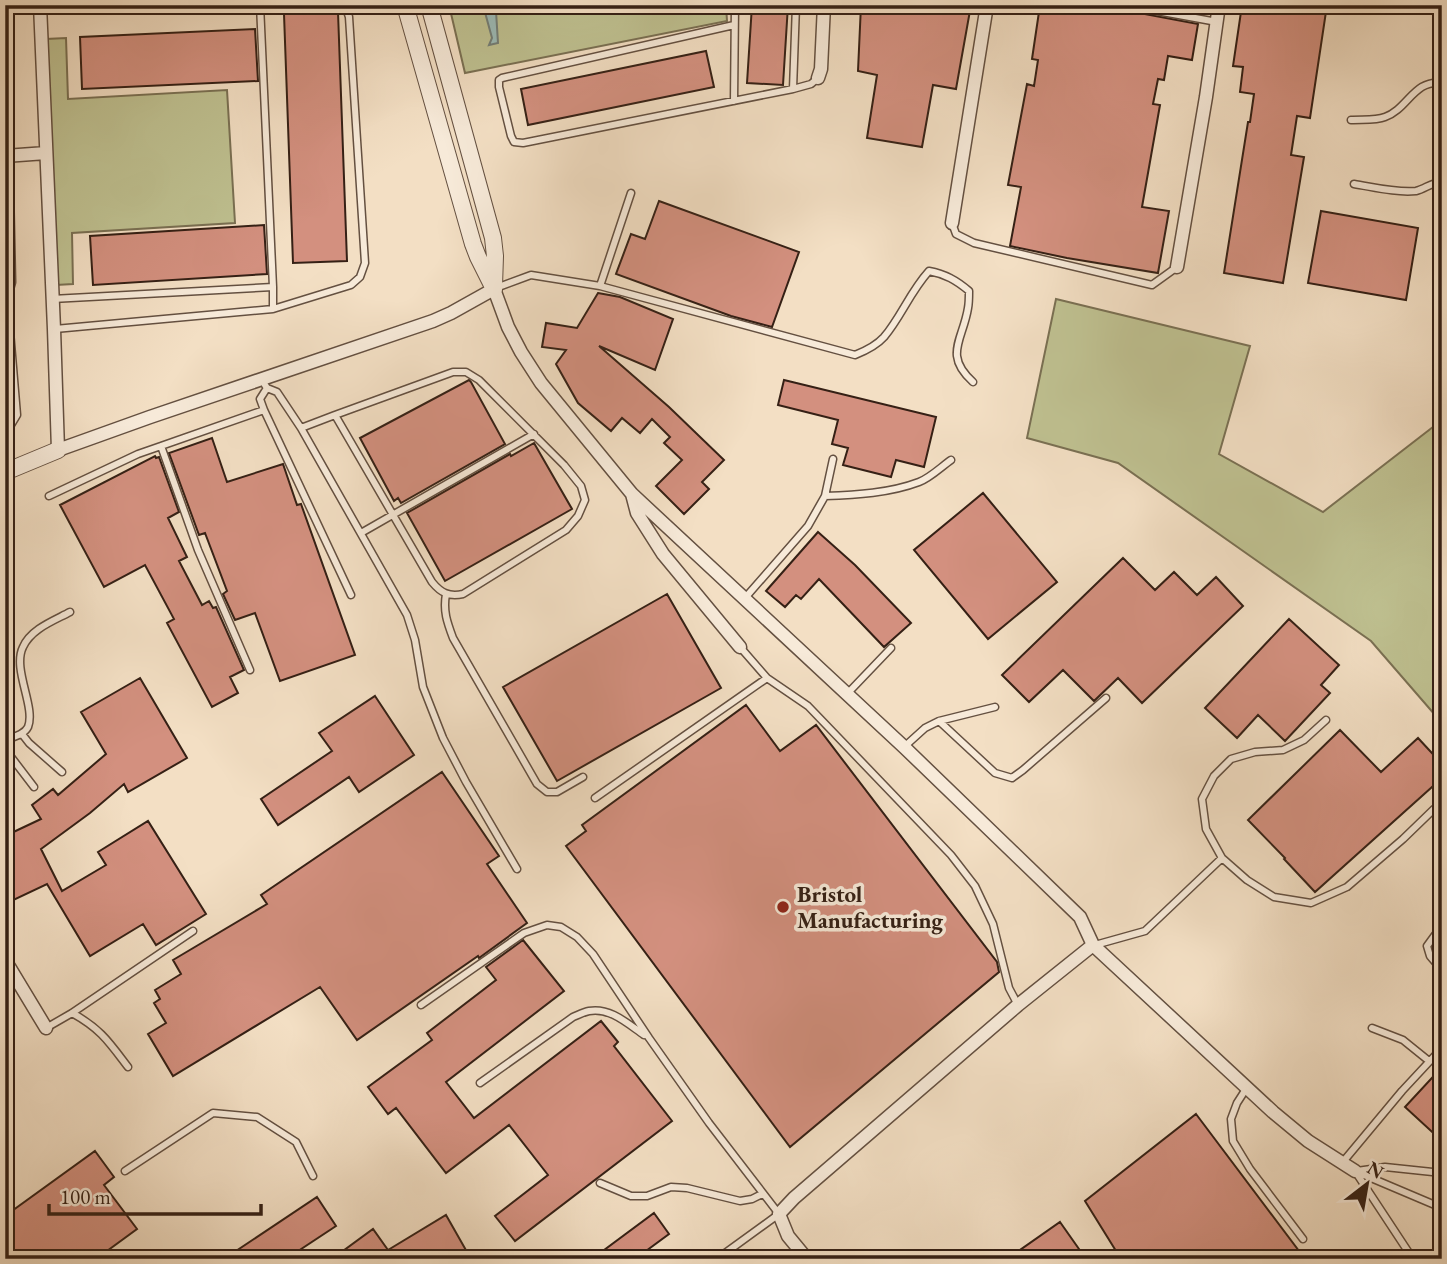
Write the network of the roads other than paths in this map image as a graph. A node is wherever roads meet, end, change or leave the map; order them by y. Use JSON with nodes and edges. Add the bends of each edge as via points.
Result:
{"nodes":[{"id":1,"x":40,"y":5,"type":"edge"},
{"id":2,"x":163,"y":5,"type":"edge"},
{"id":3,"x":260,"y":5,"type":"edge"},
{"id":4,"x":345,"y":5,"type":"edge"},
{"id":5,"x":405,"y":5,"type":"edge"},
{"id":6,"x":429,"y":5,"type":"edge"},
{"id":7,"x":735,"y":5,"type":"edge"},
{"id":8,"x":796,"y":5,"type":"edge"},
{"id":9,"x":824,"y":5,"type":"edge"},
{"id":10,"x":988,"y":5,"type":"edge"},
{"id":11,"x":1124,"y":5,"type":"edge"},
{"id":12,"x":1219,"y":5,"type":"edge"},
{"id":13,"x":81,"y":10,"type":"dead end"},
{"id":14,"x":1217,"y":22,"type":"junction"},
{"id":15,"x":734,"y":25,"type":"junction"},
{"id":16,"x":818,"y":78,"type":"joint"},
{"id":17,"x":1442,"y":83,"type":"edge"},
{"id":18,"x":793,"y":89,"type":"junction"},
{"id":19,"x":5,"y":94,"type":"edge"},
{"id":20,"x":734,"y":101,"type":"junction"},
{"id":21,"x":1350,"y":120,"type":"dead end"},
{"id":22,"x":46,"y":153,"type":"junction"},
{"id":23,"x":6,"y":155,"type":"edge"},
{"id":24,"x":1442,"y":182,"type":"edge"},
{"id":25,"x":1354,"y":184,"type":"dead end"},
{"id":26,"x":631,"y":193,"type":"dead end"},
{"id":27,"x":952,"y":223,"type":"joint"},
{"id":28,"x":1177,"y":267,"type":"joint"},
{"id":29,"x":600,"y":286,"type":"junction"},
{"id":30,"x":274,"y":287,"type":"junction"},
{"id":31,"x":494,"y":289,"type":"junction"},
{"id":32,"x":6,"y":296,"type":"edge"},
{"id":33,"x":52,"y":299,"type":"junction"},
{"id":34,"x":273,"y":309,"type":"junction"},
{"id":35,"x":54,"y":329,"type":"junction"},
{"id":36,"x":1442,"y":331,"type":"edge"},
{"id":37,"x":1438,"y":354,"type":"dead end"},
{"id":38,"x":973,"y":382,"type":"dead end"},
{"id":39,"x":264,"y":384,"type":"junction"},
{"id":40,"x":264,"y":410,"type":"junction"},
{"id":41,"x":335,"y":415,"type":"junction"},
{"id":42,"x":301,"y":428,"type":"junction"},
{"id":43,"x":5,"y":432,"type":"edge"},
{"id":44,"x":534,"y":434,"type":"junction"},
{"id":45,"x":161,"y":446,"type":"junction"},
{"id":46,"x":58,"y":450,"type":"junction"},
{"id":47,"x":833,"y":459,"type":"dead end"},
{"id":48,"x":951,"y":460,"type":"dead end"},
{"id":49,"x":5,"y":472,"type":"edge"},
{"id":50,"x":632,"y":494,"type":"junction"},
{"id":51,"x":49,"y":496,"type":"dead end"},
{"id":52,"x":825,"y":496,"type":"junction"},
{"id":53,"x":394,"y":515,"type":"junction"},
{"id":54,"x":361,"y":533,"type":"junction"},
{"id":55,"x":446,"y":594,"type":"junction"},
{"id":56,"x":351,"y":595,"type":"dead end"},
{"id":57,"x":746,"y":598,"type":"junction"},
{"id":58,"x":70,"y":612,"type":"dead end"},
{"id":59,"x":740,"y":647,"type":"joint"},
{"id":60,"x":891,"y":648,"type":"dead end"},
{"id":61,"x":250,"y":670,"type":"dead end"},
{"id":62,"x":767,"y":678,"type":"junction"},
{"id":63,"x":847,"y":694,"type":"junction"},
{"id":64,"x":1106,"y":698,"type":"dead end"},
{"id":65,"x":995,"y":707,"type":"dead end"},
{"id":66,"x":1326,"y":720,"type":"dead end"},
{"id":67,"x":939,"y":721,"type":"junction"},
{"id":68,"x":22,"y":734,"type":"junction"},
{"id":69,"x":5,"y":740,"type":"edge"},
{"id":70,"x":904,"y":747,"type":"junction"},
{"id":71,"x":5,"y":749,"type":"edge"},
{"id":72,"x":62,"y":772,"type":"dead end"},
{"id":73,"x":583,"y":777,"type":"dead end"},
{"id":74,"x":34,"y":787,"type":"dead end"},
{"id":75,"x":595,"y":798,"type":"dead end"},
{"id":76,"x":1434,"y":809,"type":"dead end"},
{"id":77,"x":1222,"y":858,"type":"junction"},
{"id":78,"x":517,"y":869,"type":"dead end"},
{"id":79,"x":1442,"y":930,"type":"edge"},
{"id":80,"x":193,"y":931,"type":"dead end"},
{"id":81,"x":1093,"y":945,"type":"junction"},
{"id":82,"x":5,"y":960,"type":"edge"},
{"id":83,"x":1442,"y":970,"type":"edge"},
{"id":84,"x":421,"y":1005,"type":"dead end"},
{"id":85,"x":1018,"y":1005,"type":"junction"},
{"id":86,"x":72,"y":1013,"type":"junction"},
{"id":87,"x":46,"y":1028,"type":"joint"},
{"id":88,"x":1372,"y":1028,"type":"dead end"},
{"id":89,"x":649,"y":1038,"type":"junction"},
{"id":90,"x":1442,"y":1048,"type":"edge"},
{"id":91,"x":1429,"y":1061,"type":"junction"},
{"id":92,"x":128,"y":1067,"type":"dead end"},
{"id":93,"x":480,"y":1083,"type":"dead end"},
{"id":94,"x":1247,"y":1087,"type":"junction"},
{"id":95,"x":1342,"y":1163,"type":"junction"},
{"id":96,"x":125,"y":1171,"type":"dead end"},
{"id":97,"x":1355,"y":1171,"type":"junction"},
{"id":98,"x":1442,"y":1173,"type":"edge"},
{"id":99,"x":313,"y":1176,"type":"dead end"},
{"id":100,"x":600,"y":1183,"type":"dead end"},
{"id":101,"x":761,"y":1194,"type":"junction"},
{"id":102,"x":1442,"y":1209,"type":"edge"},
{"id":103,"x":779,"y":1214,"type":"junction"},
{"id":104,"x":1303,"y":1239,"type":"dead end"},
{"id":105,"x":716,"y":1259,"type":"edge"},
{"id":106,"x":807,"y":1259,"type":"edge"},
{"id":107,"x":1413,"y":1259,"type":"edge"}],
"edges":[{"from":1,"to":22,"type":"street"},
{"from":2,"to":13,"type":"lane"},
{"from":3,"to":30,"type":"lane"},
{"from":4,"to":34,"type":"lane","via":[[365,264],[351,285]]},
{"from":5,"to":31,"type":"street","via":[[473,244]]},
{"from":6,"to":31,"type":"street","via":[[493,238]]},
{"from":7,"to":15,"type":"lane"},
{"from":8,"to":18,"type":"lane"},
{"from":9,"to":16,"type":"street"},
{"from":10,"to":27,"type":"street"},
{"from":11,"to":14,"type":"lane"},
{"from":12,"to":14,"type":"street"},
{"from":14,"to":28,"type":"street"},
{"from":15,"to":20,"type":"lane"},
{"from":15,"to":20,"type":"lane","via":[[499,80],[511,136],[514,142],[523,143]]},
{"from":16,"to":18,"type":"lane"},
{"from":17,"to":21,"type":"lane","via":[[1419,87],[1385,117]]},
{"from":18,"to":20,"type":"lane"},
{"from":19,"to":23,"type":"street"},
{"from":22,"to":23,"type":"street"},
{"from":22,"to":33,"type":"street"},
{"from":23,"to":32,"type":"street"},
{"from":24,"to":25,"type":"lane","via":[[1418,191]]},
{"from":26,"to":29,"type":"lane"},
{"from":27,"to":28,"type":"lane","via":[[956,234],[974,243],[1152,285]]},
{"from":29,"to":31,"type":"lane","via":[[531,275]]},
{"from":29,"to":38,"type":"lane","via":[[855,355],[883,338],[929,271],[942,273],[969,291],[957,353],[958,364]]},
{"from":30,"to":33,"type":"lane"},
{"from":30,"to":34,"type":"lane"},
{"from":31,"to":39,"type":"street","via":[[433,321]]},
{"from":31,"to":50,"type":"street","via":[[508,327],[541,383]]},
{"from":32,"to":43,"type":"lane","via":[[17,415]]},
{"from":33,"to":35,"type":"street"},
{"from":34,"to":35,"type":"lane"},
{"from":35,"to":46,"type":"street"},
{"from":36,"to":37,"type":"lane"},
{"from":39,"to":40,"type":"lane","via":[[260,399]]},
{"from":39,"to":42,"type":"lane","via":[[278,393]]},
{"from":39,"to":46,"type":"street"},
{"from":40,"to":45,"type":"lane"},
{"from":40,"to":56,"type":"lane"},
{"from":41,"to":42,"type":"lane"},
{"from":41,"to":44,"type":"lane","via":[[453,372],[466,372]]},
{"from":41,"to":53,"type":"lane"},
{"from":42,"to":54,"type":"lane"},
{"from":44,"to":53,"type":"lane"},
{"from":44,"to":55,"type":"lane","via":[[581,486],[585,500],[578,516],[566,530],[464,594]]},
{"from":45,"to":51,"type":"lane"},
{"from":45,"to":61,"type":"lane","via":[[198,550]]},
{"from":46,"to":49,"type":"street"},
{"from":47,"to":52,"type":"lane"},
{"from":48,"to":52,"type":"lane","via":[[921,481],[885,491]]},
{"from":50,"to":57,"type":"street"},
{"from":50,"to":59,"type":"street","via":[[663,554]]},
{"from":52,"to":57,"type":"lane","via":[[808,526]]},
{"from":53,"to":54,"type":"lane"},
{"from":53,"to":55,"type":"lane","via":[[432,582]]},
{"from":54,"to":78,"type":"lane","via":[[407,615],[423,687],[443,738]]},
{"from":55,"to":73,"type":"lane","via":[[446,620],[453,638],[537,784],[556,792]]},
{"from":57,"to":63,"type":"street"},
{"from":58,"to":68,"type":"lane","via":[[36,630],[23,645],[19,658],[29,714]]},
{"from":59,"to":62,"type":"lane"},
{"from":60,"to":63,"type":"lane"},
{"from":62,"to":75,"type":"lane"},
{"from":62,"to":85,"type":"lane","via":[[808,706],[975,886],[993,924],[1005,977]]},
{"from":63,"to":70,"type":"street"},
{"from":64,"to":67,"type":"lane","via":[[1012,778],[995,773]]},
{"from":65,"to":67,"type":"lane"},
{"from":66,"to":77,"type":"lane","via":[[1304,740],[1283,750],[1231,758],[1214,776],[1202,799],[1206,829]]},
{"from":67,"to":70,"type":"lane"},
{"from":68,"to":69,"type":"lane"},
{"from":68,"to":72,"type":"lane"},
{"from":70,"to":81,"type":"street","via":[[1080,917]]},
{"from":71,"to":74,"type":"lane"},
{"from":76,"to":77,"type":"lane","via":[[1347,887],[1311,903],[1274,897]]},
{"from":77,"to":81,"type":"lane","via":[[1145,931]]},
{"from":79,"to":83,"type":"lane","via":[[1427,946]]},
{"from":80,"to":86,"type":"lane"},
{"from":81,"to":85,"type":"street"},
{"from":81,"to":94,"type":"street"},
{"from":82,"to":87,"type":"street"},
{"from":84,"to":89,"type":"lane","via":[[524,933],[547,925],[577,937],[593,954]]},
{"from":85,"to":103,"type":"street"},
{"from":86,"to":87,"type":"lane"},
{"from":86,"to":92,"type":"lane","via":[[103,1035]]},
{"from":88,"to":91,"type":"lane","via":[[1403,1040]]},
{"from":89,"to":93,"type":"lane","via":[[605,1011],[589,1011],[573,1017]]},
{"from":89,"to":101,"type":"lane"},
{"from":90,"to":91,"type":"lane"},
{"from":91,"to":95,"type":"lane"},
{"from":94,"to":95,"type":"street","via":[[1308,1141]]},
{"from":94,"to":104,"type":"lane","via":[[1231,1119],[1233,1141]]},
{"from":95,"to":97,"type":"street"},
{"from":96,"to":99,"type":"lane","via":[[213,1113],[257,1117],[296,1142]]},
{"from":97,"to":98,"type":"lane","via":[[1385,1167]]},
{"from":97,"to":102,"type":"lane"},
{"from":97,"to":107,"type":"lane"},
{"from":100,"to":101,"type":"lane","via":[[631,1196],[647,1196],[671,1187],[740,1201]]},
{"from":101,"to":103,"type":"lane"},
{"from":103,"to":105,"type":"lane"},
{"from":103,"to":106,"type":"street","via":[[788,1236]]}]}
